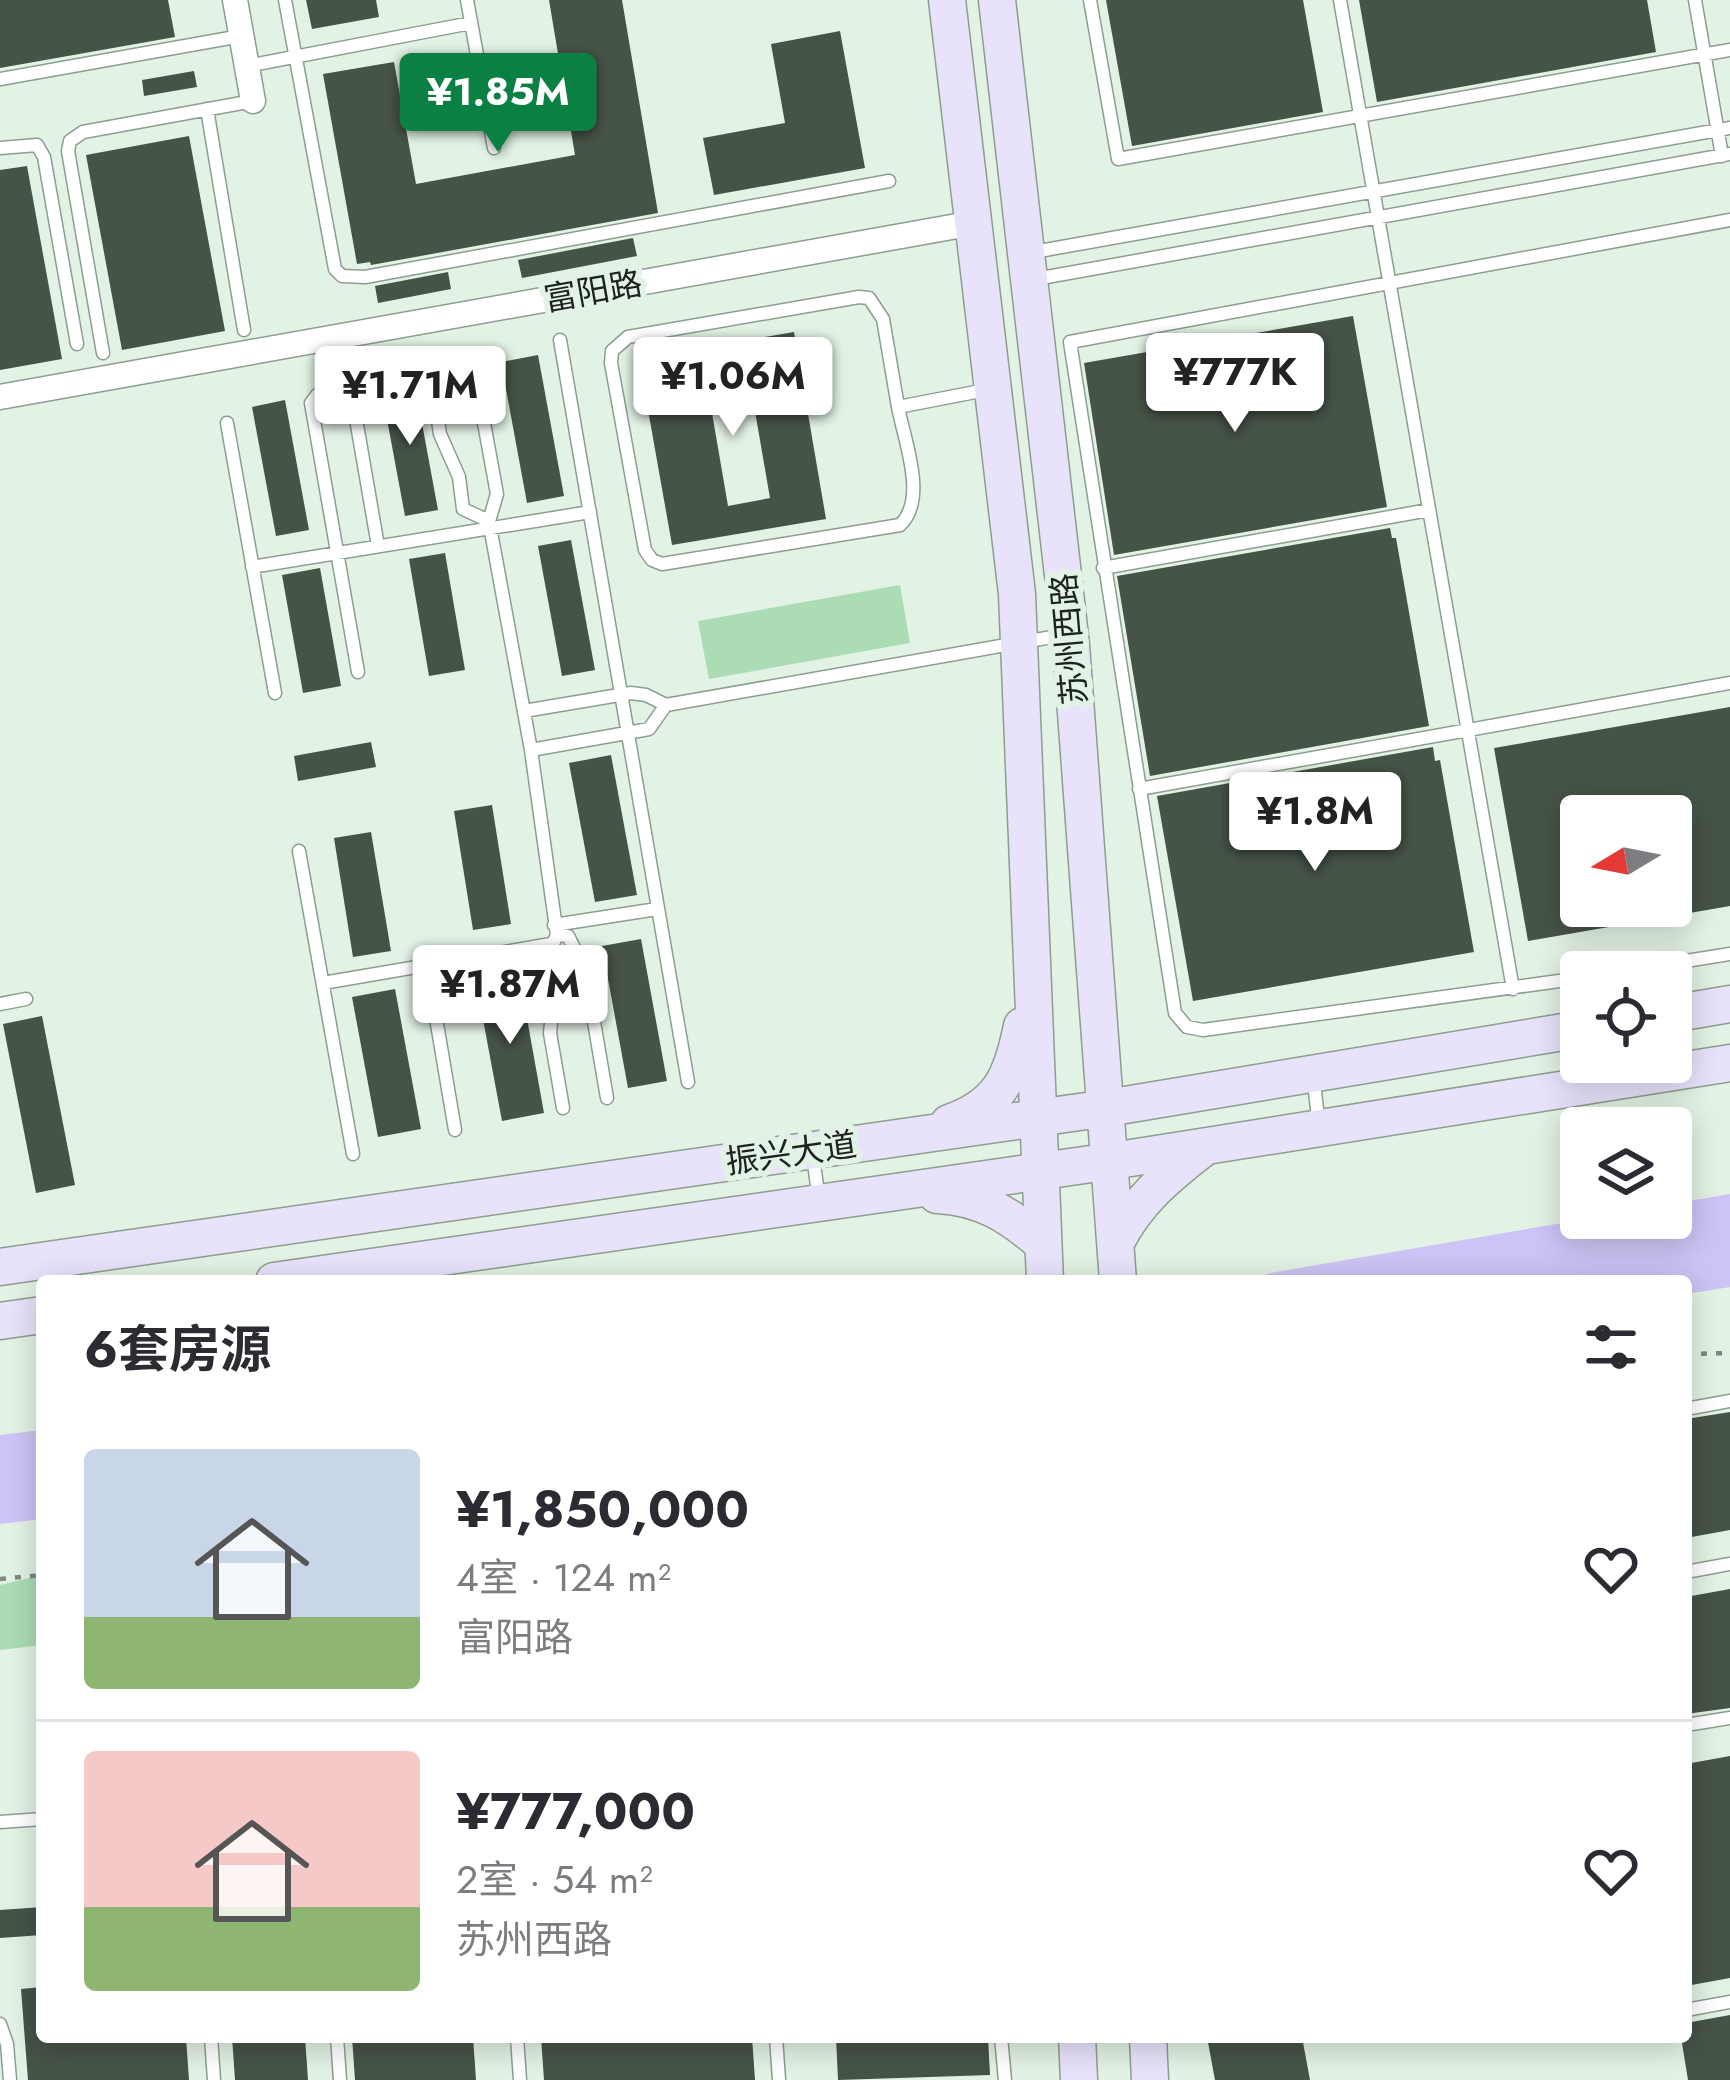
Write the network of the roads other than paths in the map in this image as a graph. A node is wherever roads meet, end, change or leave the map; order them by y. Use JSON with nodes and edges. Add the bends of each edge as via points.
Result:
{"nodes":[{"id":1,"x":235,"y":0,"type":"edge"},
{"id":2,"x":285,"y":0,"type":"edge"},
{"id":3,"x":467,"y":0,"type":"edge"},
{"id":4,"x":947,"y":0,"type":"edge"},
{"id":5,"x":997,"y":0,"type":"edge"},
{"id":6,"x":1090,"y":0,"type":"edge"},
{"id":7,"x":1340,"y":0,"type":"edge"},
{"id":8,"x":1695,"y":0,"type":"edge"},
{"id":9,"x":471,"y":23,"type":"junction"},
{"id":10,"x":241,"y":36,"type":"junction"},
{"id":11,"x":1730,"y":50,"type":"edge"},
{"id":12,"x":1704,"y":55,"type":"junction"},
{"id":13,"x":296,"y":56,"type":"junction"},
{"id":14,"x":247,"y":66,"type":"junction"},
{"id":15,"x":0,"y":80,"type":"edge"},
{"id":16,"x":253,"y":101,"type":"joint"},
{"id":17,"x":207,"y":110,"type":"junction"},
{"id":18,"x":1360,"y":116,"type":"junction"},
{"id":19,"x":1724,"y":129,"type":"edge"},
{"id":20,"x":0,"y":148,"type":"edge"},
{"id":21,"x":494,"y":148,"type":"dead end"},
{"id":22,"x":1726,"y":155,"type":"edge"},
{"id":23,"x":889,"y":182,"type":"dead end"},
{"id":24,"x":1374,"y":191,"type":"junction"},
{"id":25,"x":1378,"y":217,"type":"junction"},
{"id":26,"x":1730,"y":220,"type":"edge"},
{"id":27,"x":974,"y":223,"type":"junction"},
{"id":28,"x":1028,"y":267,"type":"junction"},
{"id":29,"x":1390,"y":285,"type":"junction"},
{"id":30,"x":244,"y":330,"type":"dead end"},
{"id":31,"x":560,"y":340,"type":"dead end"},
{"id":32,"x":77,"y":344,"type":"dead end"},
{"id":33,"x":103,"y":353,"type":"dead end"},
{"id":34,"x":473,"y":363,"type":"dead end"},
{"id":35,"x":430,"y":368,"type":"dead end"},
{"id":36,"x":993,"y":388,"type":"junction"},
{"id":37,"x":0,"y":397,"type":"edge"},
{"id":38,"x":898,"y":407,"type":"junction"},
{"id":39,"x":227,"y":423,"type":"dead end"},
{"id":40,"x":1430,"y":511,"type":"junction"},
{"id":41,"x":590,"y":512,"type":"junction"},
{"id":42,"x":489,"y":525,"type":"junction"},
{"id":43,"x":378,"y":546,"type":"junction"},
{"id":44,"x":337,"y":553,"type":"junction"},
{"id":45,"x":252,"y":567,"type":"junction"},
{"id":46,"x":1103,"y":568,"type":"junction"},
{"id":47,"x":1070,"y":633,"type":"junction"},
{"id":48,"x":1019,"y":642,"type":"junction"},
{"id":49,"x":358,"y":672,"type":"dead end"},
{"id":50,"x":1730,"y":683,"type":"edge"},
{"id":51,"x":274,"y":693,"type":"dead end"},
{"id":52,"x":621,"y":695,"type":"junction"},
{"id":53,"x":666,"y":705,"type":"junction"},
{"id":54,"x":524,"y":711,"type":"junction"},
{"id":55,"x":1468,"y":730,"type":"junction"},
{"id":56,"x":628,"y":734,"type":"junction"},
{"id":57,"x":531,"y":750,"type":"junction"},
{"id":58,"x":1139,"y":789,"type":"junction"},
{"id":59,"x":299,"y":851,"type":"dead end"},
{"id":60,"x":657,"y":909,"type":"junction"},
{"id":61,"x":554,"y":934,"type":"junction"},
{"id":62,"x":1730,"y":954,"type":"edge"},
{"id":63,"x":1692,"y":960,"type":"edge"},
{"id":64,"x":427,"y":965,"type":"junction"},
{"id":65,"x":1032,"y":981,"type":"junction"},
{"id":66,"x":1560,"y":981,"type":"edge"},
{"id":67,"x":322,"y":983,"type":"junction"},
{"id":68,"x":1513,"y":989,"type":"junction"},
{"id":69,"x":26,"y":999,"type":"dead end"},
{"id":70,"x":0,"y":1004,"type":"edge"},
{"id":71,"x":1730,"y":1004,"type":"edge"},
{"id":72,"x":1692,"y":1010,"type":"edge"},
{"id":73,"x":1034,"y":1030,"type":"junction"},
{"id":74,"x":1100,"y":1031,"type":"junction"},
{"id":75,"x":1560,"y":1033,"type":"edge"},
{"id":76,"x":1730,"y":1064,"type":"edge"},
{"id":77,"x":1313,"y":1074,"type":"junction"},
{"id":78,"x":688,"y":1082,"type":"dead end"},
{"id":79,"x":1184,"y":1095,"type":"junction"},
{"id":80,"x":608,"y":1098,"type":"dead end"},
{"id":81,"x":563,"y":1108,"type":"dead end"},
{"id":82,"x":1107,"y":1108,"type":"junction"},
{"id":83,"x":1037,"y":1118,"type":"junction"},
{"id":84,"x":1320,"y":1127,"type":"junction"},
{"id":85,"x":455,"y":1130,"type":"dead end"},
{"id":86,"x":904,"y":1137,"type":"junction"},
{"id":87,"x":1208,"y":1145,"type":"junction"},
{"id":88,"x":812,"y":1150,"type":"junction"},
{"id":89,"x":353,"y":1154,"type":"dead end"},
{"id":90,"x":1112,"y":1160,"type":"junction"},
{"id":91,"x":1039,"y":1170,"type":"junction"},
{"id":92,"x":885,"y":1193,"type":"junction"},
{"id":93,"x":820,"y":1202,"type":"junction"},
{"id":94,"x":1044,"y":1264,"type":"edge"},
{"id":95,"x":1118,"y":1264,"type":"edge"},
{"id":96,"x":0,"y":1267,"type":"edge"},
{"id":97,"x":315,"y":1275,"type":"edge"},
{"id":98,"x":36,"y":1316,"type":"edge"},
{"id":99,"x":0,"y":1321,"type":"edge"},
{"id":100,"x":1730,"y":1401,"type":"edge"},
{"id":101,"x":1692,"y":1408,"type":"edge"},
{"id":102,"x":1730,"y":1564,"type":"edge"},
{"id":103,"x":1692,"y":1571,"type":"edge"},
{"id":104,"x":1730,"y":1718,"type":"edge"},
{"id":105,"x":1692,"y":1724,"type":"edge"},
{"id":106,"x":36,"y":1819,"type":"edge"},
{"id":107,"x":0,"y":1822,"type":"edge"},
{"id":108,"x":1730,"y":2002,"type":"edge"},
{"id":109,"x":1692,"y":2009,"type":"edge"},
{"id":110,"x":0,"y":2024,"type":"edge"},
{"id":111,"x":212,"y":2043,"type":"edge"},
{"id":112,"x":337,"y":2043,"type":"edge"},
{"id":113,"x":517,"y":2043,"type":"edge"},
{"id":114,"x":776,"y":2043,"type":"edge"},
{"id":115,"x":1002,"y":2043,"type":"edge"},
{"id":116,"x":1077,"y":2043,"type":"edge"},
{"id":117,"x":1148,"y":2043,"type":"edge"},
{"id":118,"x":10,"y":2080,"type":"edge"},
{"id":119,"x":214,"y":2080,"type":"edge"},
{"id":120,"x":340,"y":2080,"type":"edge"},
{"id":121,"x":520,"y":2080,"type":"edge"},
{"id":122,"x":779,"y":2080,"type":"edge"},
{"id":123,"x":1005,"y":2080,"type":"edge"},
{"id":124,"x":1079,"y":2080,"type":"edge"},
{"id":125,"x":1150,"y":2080,"type":"edge"}],
"edges":[{"from":1,"to":10,"type":"street"},
{"from":2,"to":13,"type":"lane"},
{"from":3,"to":9,"type":"lane"},
{"from":4,"to":27,"type":"main road","name":"苏州西路"},
{"from":5,"to":28,"type":"main road","name":"苏州西路"},
{"from":6,"to":18,"type":"lane","via":[[1118,159]]},
{"from":7,"to":18,"type":"lane"},
{"from":8,"to":12,"type":"lane"},
{"from":9,"to":13,"type":"lane"},
{"from":9,"to":21,"type":"lane"},
{"from":10,"to":14,"type":"street"},
{"from":10,"to":15,"type":"lane"},
{"from":11,"to":12,"type":"lane"},
{"from":12,"to":18,"type":"lane"},
{"from":12,"to":19,"type":"lane"},
{"from":13,"to":14,"type":"lane"},
{"from":13,"to":23,"type":"lane","via":[[335,269],[352,279]]},
{"from":14,"to":16,"type":"street"},
{"from":16,"to":17,"type":"lane"},
{"from":17,"to":30,"type":"lane"},
{"from":17,"to":33,"type":"lane","via":[[70,141]]},
{"from":18,"to":24,"type":"lane"},
{"from":19,"to":22,"type":"lane"},
{"from":19,"to":24,"type":"lane"},
{"from":20,"to":32,"type":"lane","via":[[37,145],[44,157]]},
{"from":22,"to":25,"type":"lane"},
{"from":24,"to":25,"type":"lane"},
{"from":24,"to":28,"type":"lane"},
{"from":25,"to":28,"type":"lane"},
{"from":25,"to":29,"type":"lane"},
{"from":26,"to":29,"type":"lane"},
{"from":27,"to":36,"type":"main road","name":"苏州西路"},
{"from":27,"to":37,"type":"street","name":"富阳路"},
{"from":28,"to":47,"type":"main road","name":"苏州西路"},
{"from":29,"to":40,"type":"lane"},
{"from":29,"to":46,"type":"lane","via":[[1070,341]]},
{"from":31,"to":41,"type":"lane"},
{"from":34,"to":42,"type":"lane","via":[[497,494]]},
{"from":35,"to":42,"type":"lane","via":[[464,509]]},
{"from":36,"to":38,"type":"lane"},
{"from":36,"to":48,"type":"main road","name":"苏州西路"},
{"from":38,"to":38,"type":"lane","via":[[883,319],[869,298],[628,337],[612,351],[645,550],[662,564],[900,525],[914,493]]},
{"from":39,"to":45,"type":"lane"},
{"from":40,"to":46,"type":"lane"},
{"from":40,"to":55,"type":"lane"},
{"from":41,"to":42,"type":"lane"},
{"from":41,"to":52,"type":"lane"},
{"from":42,"to":43,"type":"lane"},
{"from":42,"to":54,"type":"lane"},
{"from":43,"to":44,"type":"lane"},
{"from":43,"to":44,"type":"lane","via":[[352,396],[331,391],[311,403]]},
{"from":44,"to":45,"type":"lane"},
{"from":44,"to":49,"type":"lane"},
{"from":45,"to":51,"type":"lane"},
{"from":46,"to":58,"type":"lane"},
{"from":47,"to":48,"type":"lane"},
{"from":47,"to":74,"type":"main road","name":"苏州西路"},
{"from":48,"to":53,"type":"lane"},
{"from":48,"to":65,"type":"main road","name":"苏州西路"},
{"from":50,"to":55,"type":"lane"},
{"from":52,"to":53,"type":"lane"},
{"from":52,"to":54,"type":"lane"},
{"from":52,"to":56,"type":"lane"},
{"from":53,"to":56,"type":"lane","via":[[649,729]]},
{"from":54,"to":57,"type":"lane"},
{"from":55,"to":58,"type":"lane"},
{"from":55,"to":68,"type":"lane"},
{"from":56,"to":57,"type":"lane"},
{"from":56,"to":60,"type":"lane"},
{"from":57,"to":61,"type":"lane"},
{"from":58,"to":68,"type":"lane","via":[[1175,1013],[1187,1027]]},
{"from":59,"to":67,"type":"lane"},
{"from":60,"to":61,"type":"lane"},
{"from":60,"to":78,"type":"lane"},
{"from":61,"to":64,"type":"lane"},
{"from":61,"to":80,"type":"lane","via":[[568,936],[585,969]]},
{"from":61,"to":81,"type":"lane","via":[[543,985],[553,1003]]},
{"from":62,"to":63,"type":"lane"},
{"from":64,"to":67,"type":"lane"},
{"from":64,"to":85,"type":"lane"},
{"from":65,"to":73,"type":"main road","name":"苏州西路"},
{"from":65,"to":86,"type":"main road","via":[[1014,1065],[1000,1090],[970,1116]]},
{"from":66,"to":68,"type":"lane"},
{"from":67,"to":89,"type":"lane"},
{"from":69,"to":70,"type":"lane"},
{"from":71,"to":72,"type":"main road"},
{"from":73,"to":74,"type":"main road"},
{"from":73,"to":83,"type":"main road","name":"苏州西路"},
{"from":74,"to":79,"type":"main road","via":[[1128,1073]]},
{"from":74,"to":82,"type":"main road","name":"苏州西路"},
{"from":75,"to":77,"type":"main road","name":"振兴大道"},
{"from":76,"to":84,"type":"main road","name":"振兴大道"},
{"from":77,"to":79,"type":"main road","name":"振兴大道"},
{"from":77,"to":84,"type":"lane"},
{"from":79,"to":82,"type":"main road","name":"振兴大道"},
{"from":82,"to":83,"type":"main road","name":"振兴大道"},
{"from":82,"to":90,"type":"main road","name":"苏州西路"},
{"from":83,"to":86,"type":"main road","name":"振兴大道"},
{"from":83,"to":91,"type":"main road","name":"苏州西路"},
{"from":84,"to":87,"type":"main road","name":"振兴大道"},
{"from":86,"to":88,"type":"main road","name":"振兴大道"},
{"from":87,"to":90,"type":"main road","name":"振兴大道"},
{"from":87,"to":95,"type":"main road","via":[[1130,1216]]},
{"from":88,"to":93,"type":"lane"},
{"from":88,"to":96,"type":"main road","name":"振兴大道"},
{"from":90,"to":91,"type":"main road","name":"振兴大道"},
{"from":90,"to":95,"type":"main road","name":"苏州西路"},
{"from":91,"to":92,"type":"main road","name":"振兴大道"},
{"from":91,"to":94,"type":"main road","name":"苏州西路"},
{"from":92,"to":93,"type":"main road","name":"振兴大道"},
{"from":92,"to":94,"type":"main road","via":[[965,1197],[1018,1222]]},
{"from":93,"to":97,"type":"main road","name":"振兴大道"},
{"from":98,"to":99,"type":"main road"},
{"from":100,"to":101,"type":"lane"},
{"from":102,"to":103,"type":"lane"},
{"from":104,"to":105,"type":"lane"},
{"from":106,"to":107,"type":"lane"},
{"from":108,"to":109,"type":"lane"},
{"from":110,"to":118,"type":"lane"},
{"from":111,"to":119,"type":"lane"},
{"from":112,"to":120,"type":"lane"},
{"from":113,"to":121,"type":"lane"},
{"from":114,"to":122,"type":"lane"},
{"from":115,"to":123,"type":"lane"},
{"from":116,"to":124,"type":"main road"},
{"from":117,"to":125,"type":"main road"}]}
